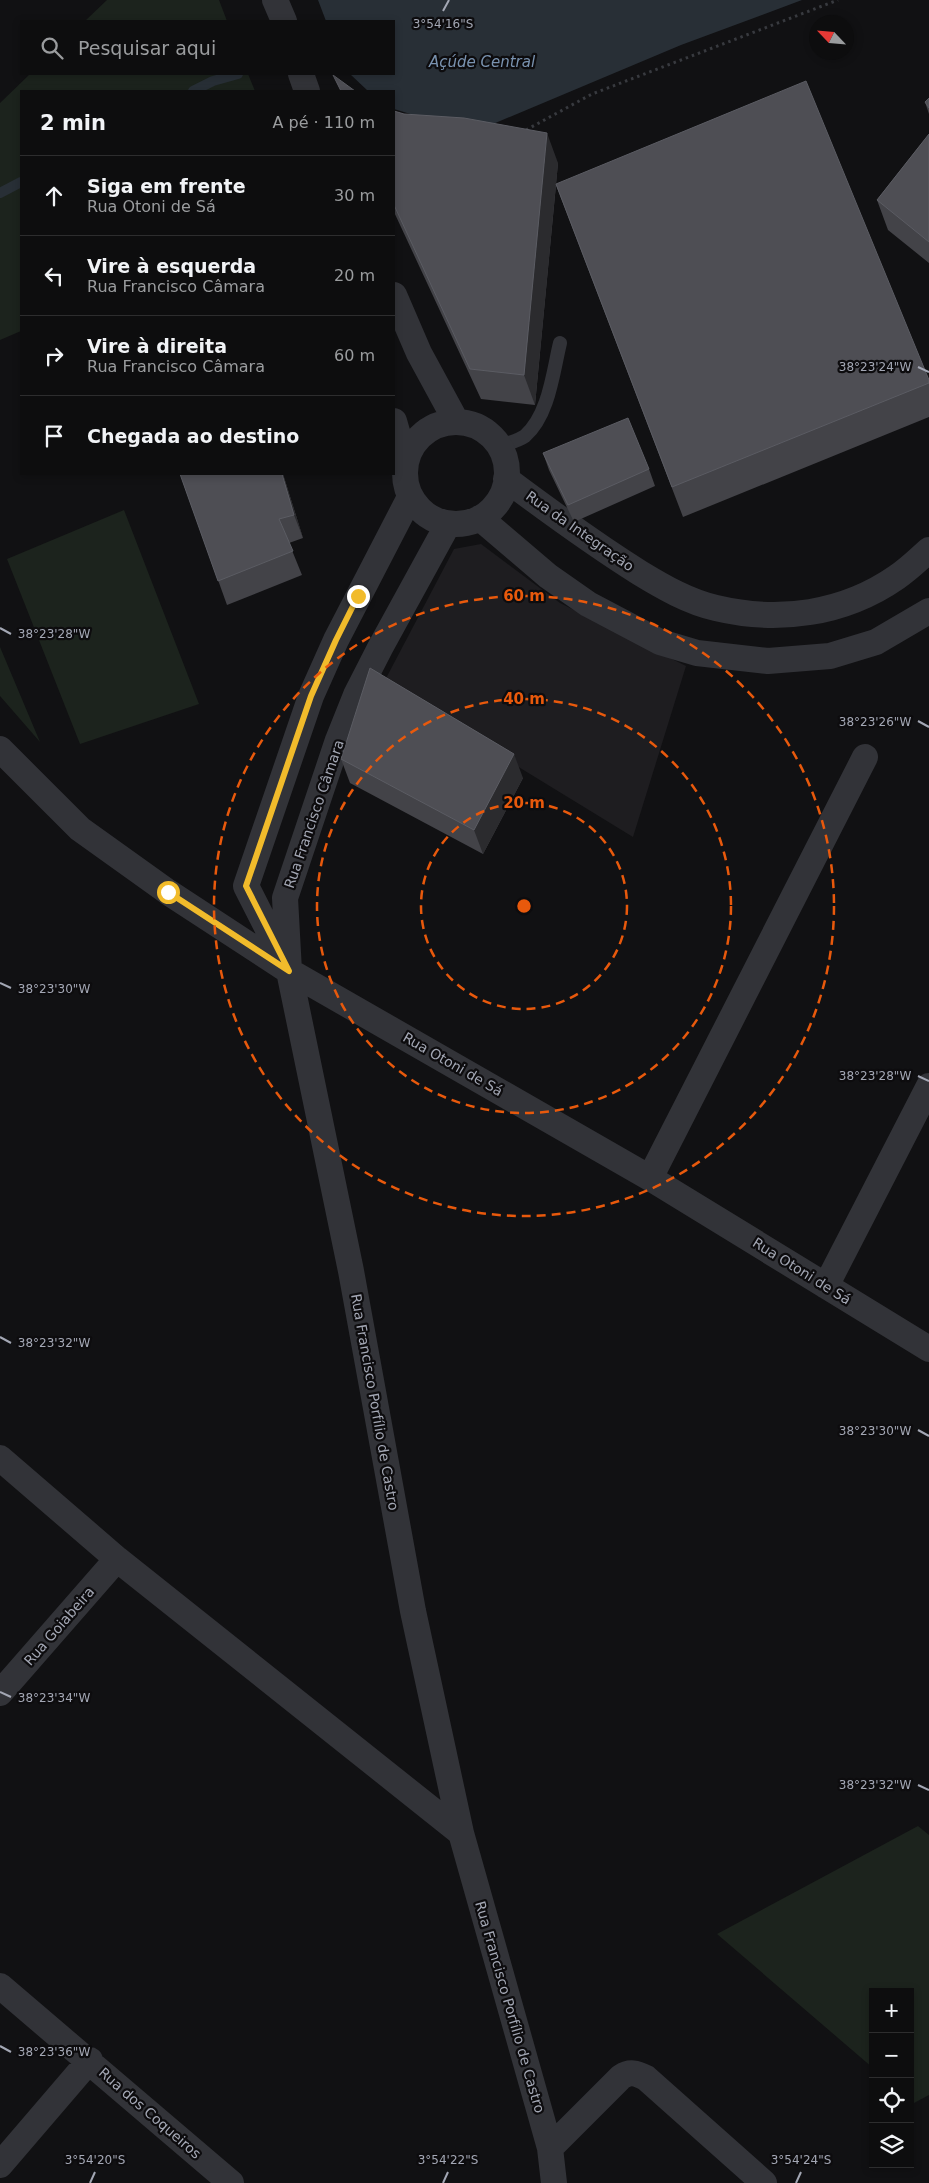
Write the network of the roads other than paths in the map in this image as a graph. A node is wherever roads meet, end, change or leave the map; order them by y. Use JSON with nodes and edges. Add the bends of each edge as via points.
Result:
{"nodes":[{"id":1,"x":275,"y":0,"type":"edge"},
{"id":2,"x":284,"y":20,"type":"edge"},
{"id":3,"x":301,"y":75,"type":"edge"},
{"id":4,"x":307,"y":90,"type":"edge"},
{"id":5,"x":395,"y":297,"type":"edge"},
{"id":6,"x":560,"y":343,"type":"dead end"},
{"id":7,"x":456,"y":421,"type":"junction"},
{"id":8,"x":395,"y":425,"type":"edge"},
{"id":9,"x":500,"y":446,"type":"junction"},
{"id":10,"x":406,"y":463,"type":"junction"},
{"id":11,"x":506,"y":479,"type":"junction"},
{"id":12,"x":410,"y":497,"type":"junction"},
{"id":13,"x":480,"y":518,"type":"junction"},
{"id":14,"x":448,"y":524,"type":"junction"},
{"id":15,"x":929,"y":550,"type":"edge"},
{"id":16,"x":929,"y":611,"type":"edge"},
{"id":17,"x":0,"y":749,"type":"edge"},
{"id":18,"x":865,"y":757,"type":"dead end"},
{"id":19,"x":289,"y":971,"type":"junction"},
{"id":20,"x":929,"y":1086,"type":"edge"},
{"id":21,"x":650,"y":1178,"type":"junction"},
{"id":22,"x":826,"y":1286,"type":"junction"},
{"id":23,"x":929,"y":1349,"type":"edge"},
{"id":24,"x":0,"y":1458,"type":"edge"},
{"id":25,"x":117,"y":1559,"type":"junction"},
{"id":26,"x":0,"y":1693,"type":"edge"},
{"id":27,"x":461,"y":1833,"type":"junction"},
{"id":28,"x":0,"y":1986,"type":"edge"},
{"id":29,"x":90,"y":2060,"type":"junction"},
{"id":30,"x":550,"y":2148,"type":"junction"},
{"id":31,"x":0,"y":2164,"type":"edge"},
{"id":32,"x":231,"y":2183,"type":"edge"},
{"id":33,"x":554,"y":2183,"type":"edge"},
{"id":34,"x":764,"y":2183,"type":"edge"}],
"edges":[{"from":1,"to":2,"type":"street"},
{"from":3,"to":4,"type":"street"},
{"from":5,"to":7,"type":"street"},
{"from":6,"to":9,"type":"lane","via":[[544,405],[534,425],[524,437]]},
{"from":7,"to":9,"type":"street","via":[[473,424],[489,433]]},
{"from":7,"to":10,"type":"street","via":[[438,424],[423,433]]},
{"from":8,"to":10,"type":"street"},
{"from":9,"to":11,"type":"street","via":[[506,463]]},
{"from":10,"to":12,"type":"street","via":[[405,480]]},
{"from":11,"to":13,"type":"street","via":[[493,508]]},
{"from":11,"to":15,"type":"street","name":"Rua da Integração","via":[[595,545],[668,590],[714,608],[785,616],[841,606],[898,577]]},
{"from":12,"to":14,"type":"street","via":[[420,510]]},
{"from":12,"to":19,"type":"street","via":[[336,640],[311,696],[246,886]]},
{"from":13,"to":14,"type":"street","via":[[465,524]]},
{"from":13,"to":16,"type":"street","via":[[548,576],[588,604],[660,642],[697,653],[768,661],[830,656],[876,642]]},
{"from":14,"to":19,"type":"street","name":"Rua Francisco Câmara","via":[[356,695],[338,740],[285,898]]},
{"from":17,"to":19,"type":"street","name":"Rua Otoni de Sá","via":[[80,829],[168,892]]},
{"from":18,"to":21,"type":"street"},
{"from":19,"to":21,"type":"street","name":"Rua Otoni de Sá"},
{"from":19,"to":27,"type":"street","name":"Rua Francisco Porfílio de Castro","via":[[351,1271],[413,1611]]},
{"from":20,"to":22,"type":"street"},
{"from":21,"to":22,"type":"street","name":"Rua Otoni de Sá"},
{"from":22,"to":23,"type":"street","name":"Rua Otoni de Sá"},
{"from":24,"to":25,"type":"street"},
{"from":25,"to":26,"type":"street","name":"Rua Goiabeira"},
{"from":25,"to":27,"type":"street"},
{"from":27,"to":30,"type":"street","name":"Rua Francisco Porfílio de Castro"},
{"from":28,"to":29,"type":"street","name":"Rua dos Coqueiros"},
{"from":29,"to":31,"type":"street"},
{"from":29,"to":32,"type":"street","name":"Rua dos Coqueiros"},
{"from":30,"to":33,"type":"street","name":"Rua Francisco Porfílio de Castro"},
{"from":30,"to":34,"type":"street","via":[[621,2078],[633,2073],[646,2078]]}]}
